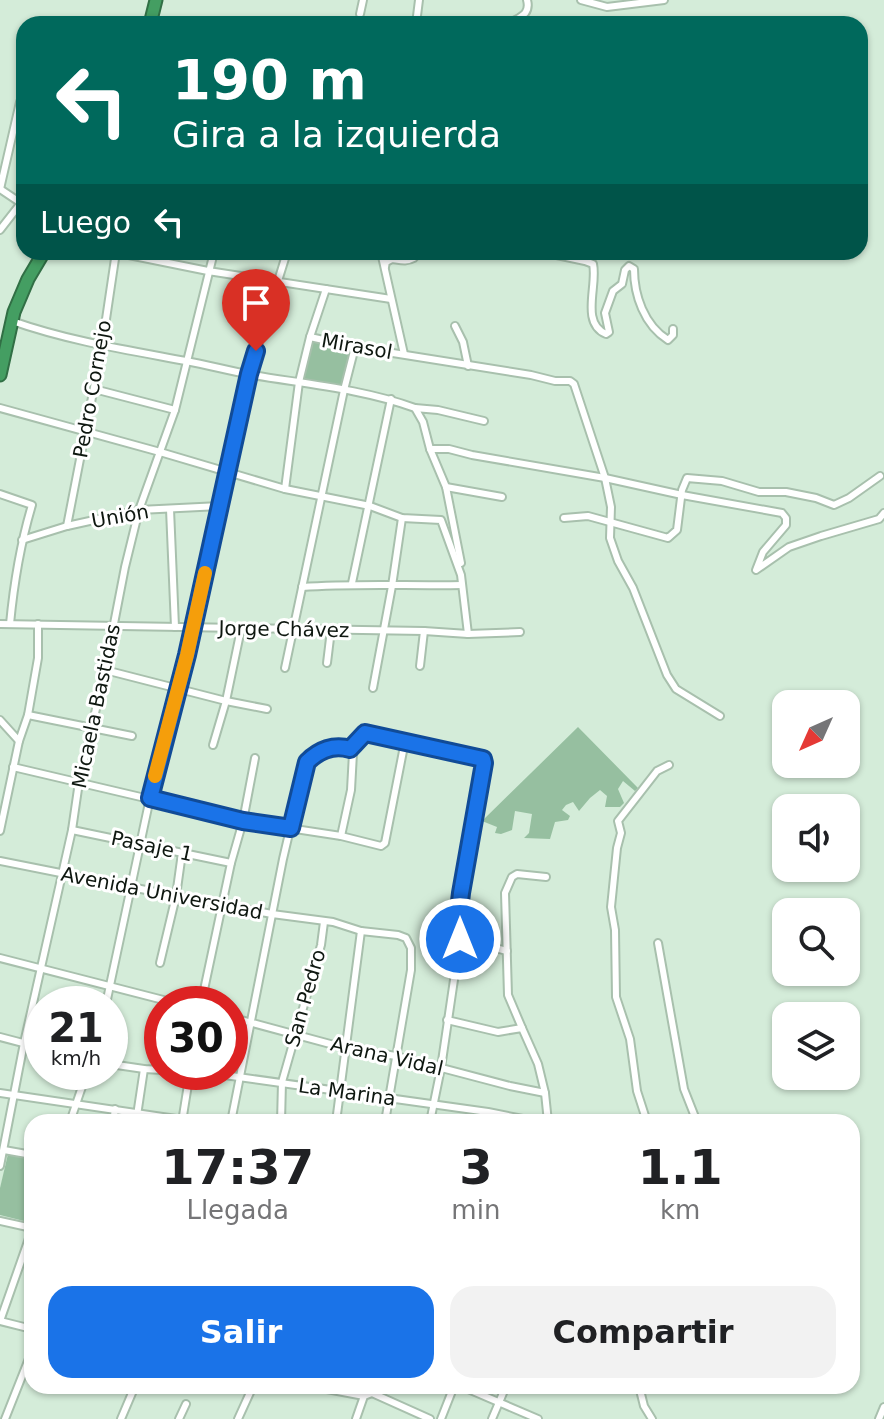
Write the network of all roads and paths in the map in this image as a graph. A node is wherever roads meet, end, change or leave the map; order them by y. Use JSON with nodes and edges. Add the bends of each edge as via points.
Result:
{"nodes":[{"id":1,"x":363,"y":0,"type":"edge"},
{"id":2,"x":581,"y":0,"type":"edge"},
{"id":3,"x":664,"y":0,"type":"edge"},
{"id":4,"x":360,"y":14,"type":"dead end"},
{"id":5,"x":16,"y":120,"type":"edge"},
{"id":6,"x":0,"y":139,"type":"edge"},
{"id":7,"x":11,"y":142,"type":"junction"},
{"id":8,"x":0,"y":189,"type":"edge"},
{"id":9,"x":16,"y":211,"type":"edge"},
{"id":10,"x":0,"y":230,"type":"edge"},
{"id":11,"x":40,"y":260,"type":"edge"},
{"id":12,"x":114,"y":260,"type":"edge"},
{"id":13,"x":154,"y":260,"type":"edge"},
{"id":14,"x":211,"y":260,"type":"edge"},
{"id":15,"x":285,"y":260,"type":"edge"},
{"id":16,"x":383,"y":260,"type":"edge"},
{"id":17,"x":390,"y":260,"type":"edge"},
{"id":18,"x":580,"y":260,"type":"edge"},
{"id":19,"x":385,"y":267,"type":"junction"},
{"id":20,"x":208,"y":271,"type":"junction"},
{"id":21,"x":278,"y":281,"type":"junction"},
{"id":22,"x":326,"y":289,"type":"junction"},
{"id":23,"x":391,"y":299,"type":"junction"},
{"id":24,"x":12,"y":321,"type":"junction"},
{"id":25,"x":455,"y":326,"type":"dead end"},
{"id":26,"x":673,"y":329,"type":"dead end"},
{"id":27,"x":310,"y":337,"type":"junction"},
{"id":28,"x":102,"y":346,"type":"junction"},
{"id":29,"x":355,"y":347,"type":"junction"},
{"id":30,"x":404,"y":354,"type":"junction"},
{"id":31,"x":189,"y":361,"type":"junction"},
{"id":32,"x":468,"y":366,"type":"junction"},
{"id":33,"x":249,"y":374,"type":"junction"},
{"id":34,"x":0,"y":375,"type":"edge"},
{"id":35,"x":299,"y":382,"type":"junction"},
{"id":36,"x":94,"y":389,"type":"junction"},
{"id":37,"x":344,"y":390,"type":"junction"},
{"id":38,"x":391,"y":399,"type":"junction"},
{"id":39,"x":0,"y":408,"type":"edge"},
{"id":40,"x":415,"y":408,"type":"junction"},
{"id":41,"x":175,"y":410,"type":"junction"},
{"id":42,"x":484,"y":421,"type":"dead end"},
{"id":43,"x":85,"y":432,"type":"junction"},
{"id":44,"x":430,"y":449,"type":"junction"},
{"id":45,"x":160,"y":452,"type":"junction"},
{"id":46,"x":228,"y":472,"type":"junction"},
{"id":47,"x":880,"y":476,"type":"dead end"},
{"id":48,"x":605,"y":478,"type":"junction"},
{"id":49,"x":446,"y":487,"type":"junction"},
{"id":50,"x":285,"y":489,"type":"junction"},
{"id":51,"x":0,"y":494,"type":"edge"},
{"id":52,"x":682,"y":495,"type":"junction"},
{"id":53,"x":502,"y":497,"type":"dead end"},
{"id":54,"x":322,"y":498,"type":"junction"},
{"id":55,"x":220,"y":506,"type":"junction"},
{"id":56,"x":370,"y":506,"type":"junction"},
{"id":57,"x":170,"y":509,"type":"junction"},
{"id":58,"x":139,"y":510,"type":"junction"},
{"id":59,"x":884,"y":513,"type":"edge"},
{"id":60,"x":402,"y":518,"type":"junction"},
{"id":61,"x":564,"y":518,"type":"dead end"},
{"id":62,"x":610,"y":523,"type":"junction"},
{"id":63,"x":67,"y":526,"type":"junction"},
{"id":64,"x":22,"y":540,"type":"junction"},
{"id":65,"x":461,"y":575,"type":"junction"},
{"id":66,"x":352,"y":583,"type":"junction"},
{"id":67,"x":462,"y":585,"type":"junction"},
{"id":68,"x":392,"y":586,"type":"junction"},
{"id":69,"x":302,"y":587,"type":"junction"},
{"id":70,"x":0,"y":624,"type":"edge"},
{"id":71,"x":10,"y":624,"type":"junction"},
{"id":72,"x":38,"y":624,"type":"junction"},
{"id":73,"x":114,"y":626,"type":"junction"},
{"id":74,"x":175,"y":627,"type":"junction"},
{"id":75,"x":193,"y":628,"type":"junction"},
{"id":76,"x":241,"y":629,"type":"junction"},
{"id":77,"x":293,"y":629,"type":"junction"},
{"id":78,"x":331,"y":630,"type":"junction"},
{"id":79,"x":384,"y":631,"type":"junction"},
{"id":80,"x":424,"y":631,"type":"junction"},
{"id":81,"x":520,"y":632,"type":"dead end"},
{"id":82,"x":468,"y":634,"type":"junction"},
{"id":83,"x":327,"y":663,"type":"dead end"},
{"id":84,"x":420,"y":666,"type":"dead end"},
{"id":85,"x":285,"y":668,"type":"dead end"},
{"id":86,"x":105,"y":670,"type":"junction"},
{"id":87,"x":373,"y":688,"type":"dead end"},
{"id":88,"x":177,"y":689,"type":"junction"},
{"id":89,"x":226,"y":701,"type":"junction"},
{"id":90,"x":267,"y":709,"type":"dead end"},
{"id":91,"x":28,"y":715,"type":"junction"},
{"id":92,"x":720,"y":716,"type":"dead end"},
{"id":93,"x":0,"y":720,"type":"edge"},
{"id":94,"x":92,"y":729,"type":"junction"},
{"id":95,"x":132,"y":736,"type":"dead end"},
{"id":96,"x":19,"y":741,"type":"junction"},
{"id":97,"x":405,"y":741,"type":"junction"},
{"id":98,"x":213,"y":745,"type":"dead end"},
{"id":99,"x":350,"y":749,"type":"junction"},
{"id":100,"x":255,"y":758,"type":"dead end"},
{"id":101,"x":669,"y":765,"type":"dead end"},
{"id":102,"x":13,"y":767,"type":"junction"},
{"id":103,"x":79,"y":782,"type":"junction"},
{"id":104,"x":150,"y":798,"type":"junction"},
{"id":105,"x":243,"y":821,"type":"junction"},
{"id":106,"x":291,"y":828,"type":"junction"},
{"id":107,"x":72,"y":830,"type":"junction"},
{"id":108,"x":0,"y":831,"type":"edge"},
{"id":109,"x":341,"y":836,"type":"junction"},
{"id":110,"x":141,"y":844,"type":"junction"},
{"id":111,"x":182,"y":853,"type":"junction"},
{"id":112,"x":0,"y":861,"type":"edge"},
{"id":113,"x":231,"y":863,"type":"junction"},
{"id":114,"x":62,"y":873,"type":"junction"},
{"id":115,"x":546,"y":877,"type":"dead end"},
{"id":116,"x":132,"y":887,"type":"junction"},
{"id":117,"x":176,"y":896,"type":"junction"},
{"id":118,"x":222,"y":904,"type":"junction"},
{"id":119,"x":272,"y":914,"type":"junction"},
{"id":120,"x":324,"y":922,"type":"junction"},
{"id":121,"x":361,"y":931,"type":"junction"},
{"id":122,"x":460,"y":939,"type":"junction"},
{"id":123,"x":658,"y":943,"type":"dead end"},
{"id":124,"x":507,"y":951,"type":"junction"},
{"id":125,"x":0,"y":958,"type":"edge"},
{"id":126,"x":160,"y":963,"type":"dead end"},
{"id":127,"x":42,"y":968,"type":"junction"},
{"id":128,"x":38,"y":986,"type":"edge"},
{"id":129,"x":110,"y":986,"type":"joint"},
{"id":130,"x":205,"y":986,"type":"edge"},
{"id":131,"x":447,"y":1020,"type":"junction"},
{"id":132,"x":250,"y":1021,"type":"junction"},
{"id":133,"x":522,"y":1028,"type":"junction"},
{"id":134,"x":248,"y":1033,"type":"edge"},
{"id":135,"x":294,"y":1036,"type":"junction"},
{"id":136,"x":0,"y":1037,"type":"edge"},
{"id":137,"x":24,"y":1043,"type":"joint"},
{"id":138,"x":345,"y":1048,"type":"junction"},
{"id":139,"x":396,"y":1056,"type":"junction"},
{"id":140,"x":128,"y":1067,"type":"edge"},
{"id":141,"x":441,"y":1068,"type":"junction"},
{"id":142,"x":144,"y":1069,"type":"joint"},
{"id":143,"x":248,"y":1077,"type":"edge"},
{"id":144,"x":282,"y":1082,"type":"junction"},
{"id":145,"x":82,"y":1090,"type":"edge"},
{"id":146,"x":187,"y":1090,"type":"edge"},
{"id":147,"x":238,"y":1090,"type":"edge"},
{"id":148,"x":339,"y":1092,"type":"junction"},
{"id":149,"x":0,"y":1093,"type":"edge"},
{"id":150,"x":545,"y":1093,"type":"junction"},
{"id":151,"x":14,"y":1095,"type":"junction"},
{"id":152,"x":389,"y":1097,"type":"junction"},
{"id":153,"x":78,"y":1103,"type":"junction"},
{"id":154,"x":434,"y":1104,"type":"junction"},
{"id":155,"x":115,"y":1109,"type":"junction"},
{"id":156,"x":137,"y":1112,"type":"junction"},
{"id":157,"x":73,"y":1114,"type":"edge"},
{"id":158,"x":114,"y":1114,"type":"edge"},
{"id":159,"x":147,"y":1114,"type":"edge"},
{"id":160,"x":184,"y":1114,"type":"edge"},
{"id":161,"x":233,"y":1114,"type":"edge"},
{"id":162,"x":281,"y":1114,"type":"edge"},
{"id":163,"x":337,"y":1114,"type":"edge"},
{"id":164,"x":386,"y":1114,"type":"edge"},
{"id":165,"x":432,"y":1114,"type":"edge"},
{"id":166,"x":498,"y":1114,"type":"edge"},
{"id":167,"x":547,"y":1114,"type":"edge"},
{"id":168,"x":644,"y":1114,"type":"edge"},
{"id":169,"x":694,"y":1114,"type":"edge"},
{"id":170,"x":2,"y":1150,"type":"edge"},
{"id":171,"x":24,"y":1154,"type":"edge"},
{"id":172,"x":0,"y":1166,"type":"edge"},
{"id":173,"x":0,"y":1221,"type":"edge"},
{"id":174,"x":24,"y":1227,"type":"edge"},
{"id":175,"x":24,"y":1252,"type":"edge"},
{"id":176,"x":0,"y":1321,"type":"edge"},
{"id":177,"x":24,"y":1327,"type":"edge"},
{"id":178,"x":24,"y":1370,"type":"edge"},
{"id":179,"x":132,"y":1394,"type":"edge"},
{"id":180,"x":249,"y":1394,"type":"edge"},
{"id":181,"x":353,"y":1394,"type":"edge"},
{"id":182,"x":367,"y":1394,"type":"edge"},
{"id":183,"x":381,"y":1394,"type":"edge"},
{"id":184,"x":451,"y":1394,"type":"edge"},
{"id":185,"x":479,"y":1394,"type":"edge"},
{"id":186,"x":503,"y":1394,"type":"edge"},
{"id":187,"x":641,"y":1394,"type":"edge"},
{"id":188,"x":364,"y":1396,"type":"junction"},
{"id":189,"x":499,"y":1403,"type":"junction"},
{"id":190,"x":186,"y":1404,"type":"dead end"},
{"id":191,"x":884,"y":1407,"type":"edge"},
{"id":192,"x":3,"y":1419,"type":"edge"},
{"id":193,"x":121,"y":1419,"type":"edge"},
{"id":194,"x":179,"y":1419,"type":"edge"},
{"id":195,"x":238,"y":1419,"type":"edge"},
{"id":196,"x":356,"y":1419,"type":"edge"},
{"id":197,"x":430,"y":1419,"type":"edge"},
{"id":198,"x":441,"y":1419,"type":"edge"},
{"id":199,"x":492,"y":1419,"type":"edge"},
{"id":200,"x":538,"y":1419,"type":"edge"},
{"id":201,"x":652,"y":1419,"type":"edge"},
{"id":202,"x":879,"y":1419,"type":"edge"}],
"edges":[{"from":1,"to":4,"type":"street"},
{"from":2,"to":3,"type":"street","via":[[607,7]]},
{"from":5,"to":7,"type":"street"},
{"from":6,"to":7,"type":"street"},
{"from":7,"to":8,"type":"street"},
{"from":9,"to":10,"type":"street"},
{"from":11,"to":24,"type":"highway"},
{"from":12,"to":28,"type":"street","name":"Pedro Cornejo"},
{"from":13,"to":20,"type":"street"},
{"from":14,"to":20,"type":"street","name":"Micaela Bastidas"},
{"from":15,"to":21,"type":"street"},
{"from":16,"to":19,"type":"street"},
{"from":17,"to":19,"type":"street"},
{"from":18,"to":26,"type":"street","via":[[593,264],[591,304],[602,334],[609,332],[605,313],[629,266],[645,314],[668,340]]},
{"from":19,"to":23,"type":"street"},
{"from":20,"to":21,"type":"street"},
{"from":20,"to":31,"type":"street","name":"Micaela Bastidas"},
{"from":21,"to":22,"type":"street"},
{"from":21,"to":33,"type":"street"},
{"from":22,"to":23,"type":"street"},
{"from":22,"to":27,"type":"street"},
{"from":23,"to":30,"type":"street"},
{"from":24,"to":28,"type":"street"},
{"from":24,"to":34,"type":"highway"},
{"from":25,"to":32,"type":"street"},
{"from":27,"to":29,"type":"street","name":"Mirasol"},
{"from":27,"to":35,"type":"street"},
{"from":28,"to":31,"type":"street"},
{"from":28,"to":36,"type":"street","name":"Pedro Cornejo"},
{"from":29,"to":30,"type":"street","name":"Mirasol"},
{"from":29,"to":37,"type":"street"},
{"from":30,"to":32,"type":"street","name":"Mirasol"},
{"from":31,"to":33,"type":"street"},
{"from":31,"to":41,"type":"street","name":"Micaela Bastidas"},
{"from":32,"to":48,"type":"street","name":"Mirasol","via":[[574,384]]},
{"from":33,"to":35,"type":"street"},
{"from":33,"to":46,"type":"street"},
{"from":35,"to":37,"type":"street"},
{"from":35,"to":50,"type":"street"},
{"from":36,"to":41,"type":"street"},
{"from":36,"to":43,"type":"street","name":"Pedro Cornejo"},
{"from":37,"to":38,"type":"street"},
{"from":37,"to":54,"type":"street"},
{"from":38,"to":40,"type":"street"},
{"from":38,"to":56,"type":"street"},
{"from":39,"to":43,"type":"street"},
{"from":40,"to":42,"type":"street"},
{"from":40,"to":44,"type":"street"},
{"from":41,"to":45,"type":"street","name":"Micaela Bastidas"},
{"from":43,"to":45,"type":"street"},
{"from":43,"to":63,"type":"street","name":"Pedro Cornejo"},
{"from":44,"to":48,"type":"street"},
{"from":44,"to":49,"type":"street"},
{"from":45,"to":46,"type":"street"},
{"from":45,"to":58,"type":"street","name":"Micaela Bastidas"},
{"from":46,"to":50,"type":"street"},
{"from":46,"to":55,"type":"street"},
{"from":47,"to":52,"type":"street","via":[[834,505],[786,492],[687,478]]},
{"from":48,"to":52,"type":"street"},
{"from":48,"to":62,"type":"street"},
{"from":49,"to":53,"type":"street"},
{"from":49,"to":65,"type":"street"},
{"from":50,"to":54,"type":"street"},
{"from":51,"to":64,"type":"street","via":[[32,505]]},
{"from":52,"to":59,"type":"street","via":[[784,516],[786,525],[763,552],[756,570],[789,547]]},
{"from":52,"to":62,"type":"street","via":[[677,530],[668,538]]},
{"from":54,"to":56,"type":"street"},
{"from":54,"to":69,"type":"street"},
{"from":55,"to":57,"type":"street","name":"Unión"},
{"from":55,"to":75,"type":"street"},
{"from":56,"to":60,"type":"street"},
{"from":56,"to":66,"type":"street"},
{"from":57,"to":58,"type":"street","name":"Unión"},
{"from":57,"to":74,"type":"street"},
{"from":58,"to":63,"type":"street","name":"Unión"},
{"from":58,"to":73,"type":"street","name":"Micaela Bastidas"},
{"from":60,"to":65,"type":"street","via":[[441,520]]},
{"from":60,"to":68,"type":"street"},
{"from":61,"to":62,"type":"street","via":[[588,516]]},
{"from":62,"to":92,"type":"street","via":[[618,561],[667,675],[676,689]]},
{"from":63,"to":64,"type":"street","name":"Unión"},
{"from":64,"to":71,"type":"street"},
{"from":65,"to":67,"type":"street"},
{"from":66,"to":68,"type":"street"},
{"from":66,"to":69,"type":"street"},
{"from":67,"to":68,"type":"street"},
{"from":67,"to":82,"type":"street"},
{"from":68,"to":79,"type":"street"},
{"from":69,"to":77,"type":"street"},
{"from":70,"to":71,"type":"street","name":"Jorge Chávez"},
{"from":71,"to":72,"type":"street","name":"Jorge Chávez"},
{"from":72,"to":73,"type":"street","name":"Jorge Chávez"},
{"from":72,"to":91,"type":"street"},
{"from":73,"to":74,"type":"street","name":"Jorge Chávez"},
{"from":73,"to":86,"type":"street","name":"Micaela Bastidas"},
{"from":74,"to":75,"type":"street","name":"Jorge Chávez"},
{"from":75,"to":76,"type":"street","name":"Jorge Chávez"},
{"from":75,"to":88,"type":"street"},
{"from":76,"to":77,"type":"street","name":"Jorge Chávez"},
{"from":76,"to":89,"type":"street"},
{"from":77,"to":78,"type":"street","name":"Jorge Chávez"},
{"from":77,"to":85,"type":"street"},
{"from":78,"to":79,"type":"street","name":"Jorge Chávez"},
{"from":78,"to":83,"type":"street"},
{"from":79,"to":80,"type":"street","name":"Jorge Chávez"},
{"from":79,"to":87,"type":"street"},
{"from":80,"to":82,"type":"street","name":"Jorge Chávez"},
{"from":80,"to":84,"type":"street"},
{"from":81,"to":82,"type":"street","name":"Jorge Chávez"},
{"from":86,"to":88,"type":"street"},
{"from":86,"to":94,"type":"street","name":"Micaela Bastidas"},
{"from":88,"to":89,"type":"street"},
{"from":88,"to":104,"type":"street"},
{"from":89,"to":90,"type":"street"},
{"from":89,"to":98,"type":"street"},
{"from":91,"to":94,"type":"street"},
{"from":91,"to":96,"type":"street"},
{"from":93,"to":96,"type":"street"},
{"from":94,"to":95,"type":"street"},
{"from":94,"to":103,"type":"street","name":"Micaela Bastidas"},
{"from":96,"to":102,"type":"street"},
{"from":97,"to":99,"type":"street","via":[[365,733]]},
{"from":97,"to":109,"type":"street","via":[[385,843]]},
{"from":97,"to":122,"type":"street","via":[[483,759],[461,893]]},
{"from":99,"to":106,"type":"street","via":[[326,748],[307,762]]},
{"from":99,"to":109,"type":"street","via":[[351,790]]},
{"from":100,"to":105,"type":"street"},
{"from":101,"to":168,"type":"street","via":[[657,771],[618,821],[611,907],[616,997]]},
{"from":102,"to":103,"type":"street"},
{"from":102,"to":108,"type":"street"},
{"from":103,"to":104,"type":"street"},
{"from":103,"to":107,"type":"street","name":"Micaela Bastidas"},
{"from":104,"to":105,"type":"street"},
{"from":104,"to":110,"type":"street"},
{"from":105,"to":106,"type":"street"},
{"from":105,"to":113,"type":"street"},
{"from":106,"to":109,"type":"street"},
{"from":106,"to":119,"type":"street"},
{"from":107,"to":110,"type":"street","name":"Pasaje 1"},
{"from":107,"to":114,"type":"street","name":"Micaela Bastidas"},
{"from":110,"to":111,"type":"street","name":"Pasaje 1"},
{"from":110,"to":116,"type":"street"},
{"from":111,"to":113,"type":"street","name":"Pasaje 1"},
{"from":111,"to":117,"type":"street"},
{"from":112,"to":114,"type":"street","name":"Avenida Universidad"},
{"from":113,"to":118,"type":"street"},
{"from":114,"to":116,"type":"street","name":"Avenida Universidad"},
{"from":114,"to":127,"type":"street","name":"Micaela Bastidas"},
{"from":115,"to":124,"type":"street","via":[[512,877],[505,893]]},
{"from":116,"to":117,"type":"street","name":"Avenida Universidad"},
{"from":116,"to":129,"type":"street"},
{"from":117,"to":118,"type":"street","name":"Avenida Universidad"},
{"from":117,"to":126,"type":"street"},
{"from":118,"to":119,"type":"street","name":"Avenida Universidad"},
{"from":118,"to":130,"type":"street"},
{"from":119,"to":120,"type":"street","name":"Avenida Universidad"},
{"from":119,"to":132,"type":"street"},
{"from":120,"to":121,"type":"street","name":"Avenida Universidad"},
{"from":120,"to":135,"type":"street","name":"San Pedro"},
{"from":121,"to":138,"type":"street"},
{"from":121,"to":139,"type":"street","name":"Avenida Universidad","via":[[398,935],[411,948]]},
{"from":122,"to":124,"type":"street"},
{"from":122,"to":131,"type":"street"},
{"from":123,"to":169,"type":"street","via":[[684,1089]]},
{"from":124,"to":133,"type":"street","via":[[508,995]]},
{"from":125,"to":127,"type":"street"},
{"from":127,"to":128,"type":"street","name":"Micaela Bastidas"},
{"from":127,"to":129,"type":"street"},
{"from":131,"to":133,"type":"street","via":[[498,1032]]},
{"from":131,"to":141,"type":"street"},
{"from":132,"to":134,"type":"street"},
{"from":132,"to":135,"type":"street","name":"Arana Vidal"},
{"from":133,"to":150,"type":"street"},
{"from":135,"to":138,"type":"street","name":"Arana Vidal"},
{"from":135,"to":144,"type":"street","name":"San Pedro"},
{"from":136,"to":137,"type":"street"},
{"from":137,"to":151,"type":"street","name":"Micaela Bastidas"},
{"from":138,"to":139,"type":"street","name":"Arana Vidal"},
{"from":138,"to":148,"type":"street"},
{"from":139,"to":141,"type":"street","name":"Arana Vidal"},
{"from":139,"to":152,"type":"street"},
{"from":140,"to":142,"type":"street"},
{"from":141,"to":150,"type":"street","name":"Arana Vidal"},
{"from":141,"to":154,"type":"street"},
{"from":142,"to":156,"type":"street"},
{"from":143,"to":144,"type":"street","name":"La Marina"},
{"from":144,"to":148,"type":"street","name":"La Marina"},
{"from":144,"to":162,"type":"street","name":"San Pedro"},
{"from":145,"to":153,"type":"street"},
{"from":146,"to":160,"type":"street"},
{"from":147,"to":161,"type":"street"},
{"from":148,"to":152,"type":"street","name":"La Marina"},
{"from":148,"to":163,"type":"street"},
{"from":149,"to":151,"type":"street"},
{"from":150,"to":167,"type":"street"},
{"from":151,"to":153,"type":"street"},
{"from":151,"to":170,"type":"street","name":"Micaela Bastidas"},
{"from":152,"to":154,"type":"street","name":"La Marina"},
{"from":152,"to":164,"type":"street"},
{"from":153,"to":155,"type":"street"},
{"from":153,"to":157,"type":"street"},
{"from":154,"to":165,"type":"street"},
{"from":154,"to":166,"type":"street","name":"La Marina"},
{"from":155,"to":156,"type":"street"},
{"from":155,"to":158,"type":"street"},
{"from":156,"to":159,"type":"street"},
{"from":170,"to":171,"type":"street"},
{"from":170,"to":172,"type":"street","name":"Micaela Bastidas"},
{"from":173,"to":174,"type":"street"},
{"from":175,"to":176,"type":"street"},
{"from":176,"to":177,"type":"street"},
{"from":178,"to":192,"type":"street"},
{"from":179,"to":193,"type":"street"},
{"from":180,"to":195,"type":"street"},
{"from":181,"to":188,"type":"street"},
{"from":182,"to":188,"type":"street"},
{"from":183,"to":197,"type":"street"},
{"from":184,"to":198,"type":"street"},
{"from":185,"to":189,"type":"street"},
{"from":186,"to":189,"type":"street"},
{"from":187,"to":201,"type":"street"},
{"from":188,"to":196,"type":"street"},
{"from":189,"to":199,"type":"street"},
{"from":189,"to":200,"type":"street"},
{"from":190,"to":194,"type":"street"},
{"from":191,"to":202,"type":"street"}]}
